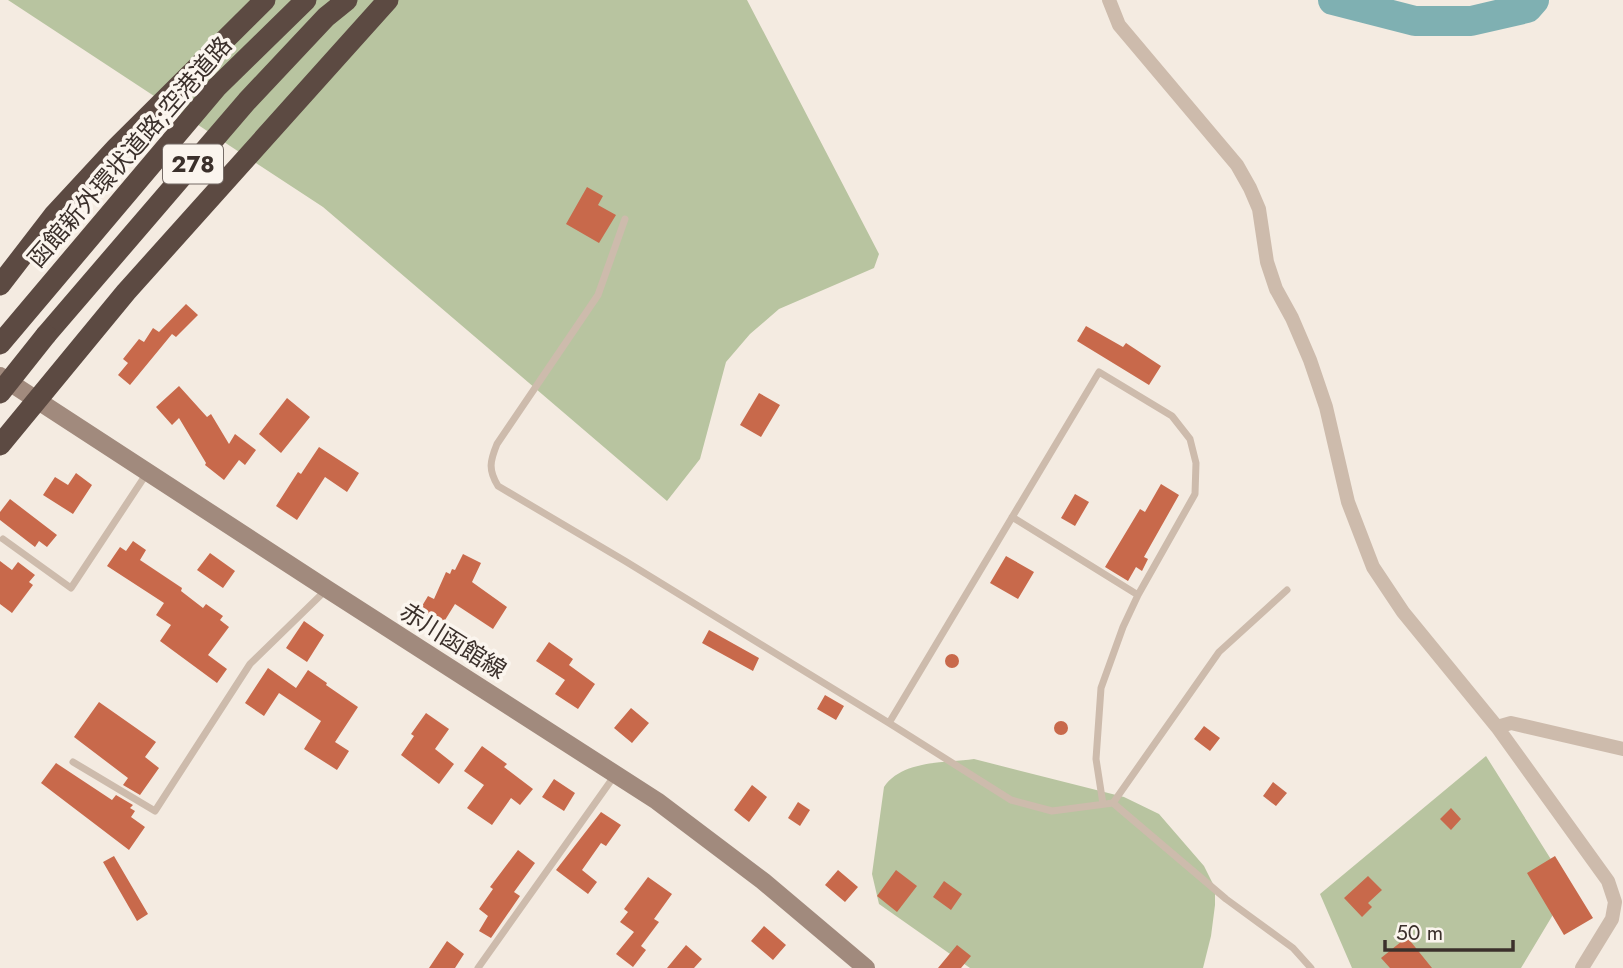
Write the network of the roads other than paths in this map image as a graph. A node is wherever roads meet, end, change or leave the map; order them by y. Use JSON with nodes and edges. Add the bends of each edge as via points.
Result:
{"nodes":[{"id":1,"x":265,"y":0,"type":"edge"},
{"id":2,"x":306,"y":0,"type":"edge"},
{"id":3,"x":347,"y":0,"type":"edge"},
{"id":4,"x":388,"y":0,"type":"edge"},
{"id":5,"x":1109,"y":0,"type":"edge"},
{"id":6,"x":625,"y":219,"type":"dead end"},
{"id":7,"x":0,"y":285,"type":"edge"},
{"id":8,"x":0,"y":344,"type":"edge"},
{"id":9,"x":0,"y":376,"type":"edge"},
{"id":10,"x":0,"y":393,"type":"edge"},
{"id":11,"x":36,"y":399,"type":"junction"},
{"id":12,"x":0,"y":445,"type":"edge"},
{"id":13,"x":147,"y":472,"type":"junction"},
{"id":14,"x":1012,"y":517,"type":"junction"},
{"id":15,"x":3,"y":539,"type":"dead end"},
{"id":16,"x":327,"y":590,"type":"junction"},
{"id":17,"x":1287,"y":590,"type":"dead end"},
{"id":18,"x":1138,"y":595,"type":"junction"},
{"id":19,"x":889,"y":723,"type":"junction"},
{"id":20,"x":1497,"y":727,"type":"junction"},
{"id":21,"x":1623,"y":748,"type":"edge"},
{"id":22,"x":73,"y":762,"type":"dead end"},
{"id":23,"x":616,"y":774,"type":"junction"},
{"id":24,"x":1113,"y":803,"type":"junction"},
{"id":25,"x":1103,"y":804,"type":"junction"},
{"id":26,"x":478,"y":968,"type":"edge"},
{"id":27,"x":866,"y":968,"type":"edge"},
{"id":28,"x":1311,"y":968,"type":"edge"},
{"id":29,"x":1582,"y":968,"type":"edge"}],
"edges":[{"from":1,"to":7,"type":"highway","via":[[117,147],[54,215]]},
{"from":2,"to":8,"type":"highway","name":"函館新外環状道路;空港道路","number":"278","via":[[217,88]]},
{"from":3,"to":10,"type":"highway","number":"278","bridge":true,"via":[[247,102]]},
{"from":4,"to":11,"type":"highway"},
{"from":5,"to":20,"type":"street","via":[[1119,25],[1237,165],[1251,188],[1267,262],[1310,360],[1349,502],[1373,567],[1403,612]]},
{"from":6,"to":19,"type":"lane","via":[[598,295],[497,444],[490,474],[498,486]]},
{"from":9,"to":11,"type":"main road","name":"赤川函館線"},
{"from":11,"to":12,"type":"highway"},
{"from":11,"to":13,"type":"main road","name":"赤川函館線"},
{"from":13,"to":15,"type":"lane","via":[[71,588]]},
{"from":13,"to":16,"type":"main road","name":"赤川函館線"},
{"from":14,"to":18,"type":"lane"},
{"from":14,"to":18,"type":"lane","via":[[1099,372],[1172,416],[1190,439],[1196,463],[1195,494]]},
{"from":14,"to":19,"type":"lane"},
{"from":16,"to":22,"type":"lane","via":[[250,664],[155,811]]},
{"from":16,"to":23,"type":"main road","name":"赤川函館線"},
{"from":17,"to":24,"type":"lane","via":[[1219,652]]},
{"from":18,"to":25,"type":"lane","via":[[1101,688],[1096,759]]},
{"from":19,"to":25,"type":"lane","via":[[1011,800],[1052,811]]},
{"from":20,"to":21,"type":"street","via":[[1511,723]]},
{"from":20,"to":29,"type":"street","via":[[1608,881],[1615,902],[1612,919]]},
{"from":23,"to":26,"type":"lane"},
{"from":23,"to":27,"type":"main road","name":"赤川函館線","via":[[763,881]]},
{"from":24,"to":25,"type":"lane"},
{"from":24,"to":28,"type":"lane","via":[[1226,899],[1293,948]]}]}
